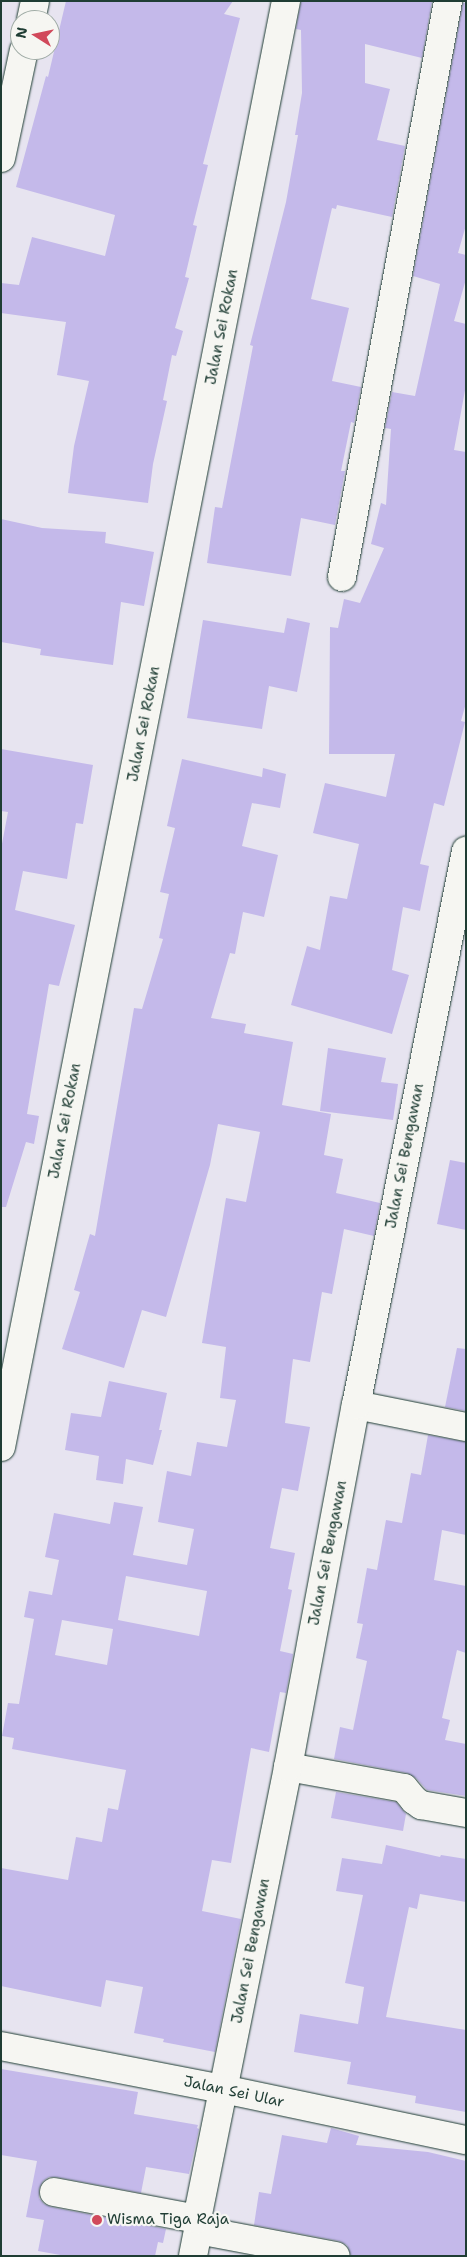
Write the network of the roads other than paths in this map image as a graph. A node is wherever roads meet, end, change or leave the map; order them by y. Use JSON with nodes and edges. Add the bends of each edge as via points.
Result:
{"nodes":[{"id":1,"x":286,"y":1,"type":"edge"},
{"id":2,"x":448,"y":1,"type":"edge"},
{"id":3,"x":22,"y":60,"type":"edge"},
{"id":4,"x":1,"y":158,"type":"edge"},
{"id":5,"x":342,"y":577,"type":"dead end"},
{"id":6,"x":466,"y":851,"type":"edge"},
{"id":7,"x":356,"y":1405,"type":"junction"},
{"id":8,"x":466,"y":1427,"type":"edge"},
{"id":9,"x":1,"y":1447,"type":"edge"},
{"id":10,"x":288,"y":1767,"type":"junction"},
{"id":11,"x":466,"y":1813,"type":"edge"},
{"id":12,"x":1,"y":2046,"type":"edge"},
{"id":13,"x":223,"y":2089,"type":"junction"},
{"id":14,"x":466,"y":2140,"type":"edge"},
{"id":15,"x":54,"y":2192,"type":"dead end"},
{"id":16,"x":196,"y":2235,"type":"edge"},
{"id":17,"x":336,"y":2256,"type":"edge"}],
"edges":[{"from":1,"to":9,"type":"street","name":"Jalan Sei Rokan"},
{"from":2,"to":5,"type":"street"},
{"from":3,"to":4,"type":"street"},
{"from":6,"to":7,"type":"street","name":"Jalan Sei Bengawan"},
{"from":7,"to":8,"type":"street"},
{"from":7,"to":10,"type":"street","name":"Jalan Sei Bengawan"},
{"from":10,"to":11,"type":"street","via":[[404,1788],[421,1804]]},
{"from":10,"to":13,"type":"street","name":"Jalan Sei Bengawan"},
{"from":12,"to":13,"type":"street","name":"Jalan Sei Ular"},
{"from":13,"to":14,"type":"street","name":"Jalan Sei Ular"},
{"from":13,"to":16,"type":"street","name":"Jalan Sei Bengawan"},
{"from":15,"to":16,"type":"street"},
{"from":16,"to":17,"type":"street"}]}
